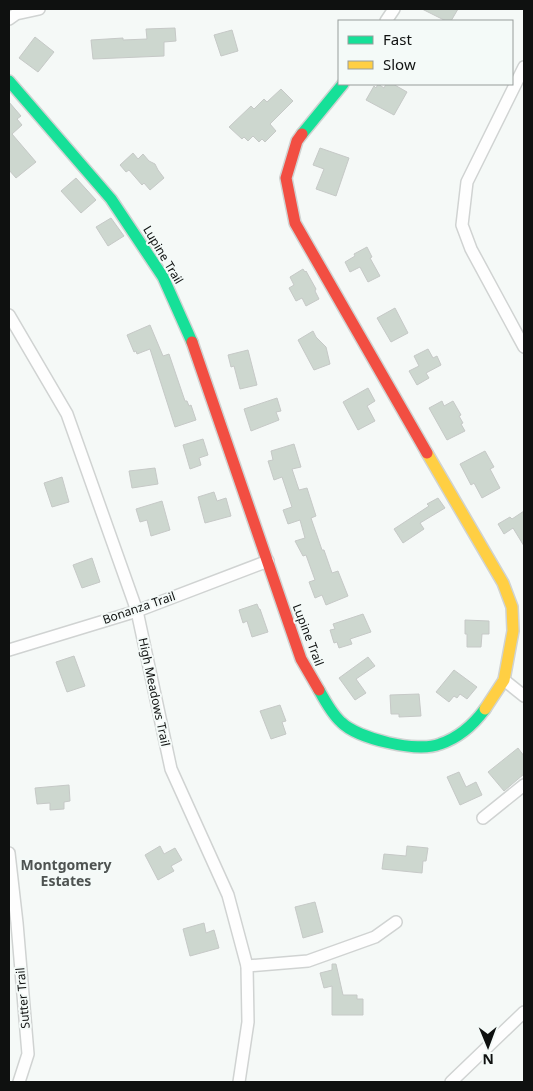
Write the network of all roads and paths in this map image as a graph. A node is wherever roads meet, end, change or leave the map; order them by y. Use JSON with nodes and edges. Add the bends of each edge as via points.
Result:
{"nodes":[{"id":1,"x":39,"y":9,"type":"edge"},
{"id":2,"x":394,"y":9,"type":"edge"},
{"id":3,"x":9,"y":19,"type":"edge"},
{"id":4,"x":387,"y":20,"type":"edge"},
{"id":5,"x":524,"y":68,"type":"edge"},
{"id":6,"x":9,"y":81,"type":"edge"},
{"id":7,"x":342,"y":85,"type":"edge"},
{"id":8,"x":9,"y":315,"type":"edge"},
{"id":9,"x":524,"y":347,"type":"edge"},
{"id":10,"x":268,"y":561,"type":"junction"},
{"id":11,"x":137,"y":611,"type":"junction"},
{"id":12,"x":9,"y":650,"type":"edge"},
{"id":13,"x":504,"y":680,"type":"junction"},
{"id":14,"x":524,"y":696,"type":"edge"},
{"id":15,"x":524,"y":784,"type":"edge"},
{"id":16,"x":483,"y":818,"type":"dead end"},
{"id":17,"x":9,"y":853,"type":"edge"},
{"id":18,"x":396,"y":922,"type":"dead end"},
{"id":19,"x":247,"y":966,"type":"junction"},
{"id":20,"x":524,"y":1012,"type":"edge"},
{"id":21,"x":19,"y":1082,"type":"edge"},
{"id":22,"x":239,"y":1082,"type":"edge"},
{"id":23,"x":451,"y":1082,"type":"edge"}],
"edges":[{"from":1,"to":3,"type":"street","via":[[16,14]]},
{"from":2,"to":4,"type":"street"},
{"from":5,"to":9,"type":"street","via":[[467,182],[462,225],[471,249]]},
{"from":6,"to":10,"type":"street","name":"Lupine Trail","via":[[111,199],[163,277],[194,346]]},
{"from":7,"to":13,"type":"street","name":"Lupine Trail","via":[[298,142],[286,178],[295,223],[503,583],[512,607],[513,631]]},
{"from":8,"to":11,"type":"street","name":"High Meadows Trail","via":[[67,414]]},
{"from":10,"to":11,"type":"street","name":"Bonanza Trail"},
{"from":10,"to":13,"type":"street","name":"Lupine Trail","via":[[301,659],[312,681],[341,723],[366,737],[392,744],[439,745],[464,731],[484,712]]},
{"from":11,"to":12,"type":"street","name":"Bonanza Trail"},
{"from":11,"to":19,"type":"street","name":"High Meadows Trail","via":[[171,769],[228,894]]},
{"from":13,"to":14,"type":"street"},
{"from":15,"to":16,"type":"street"},
{"from":17,"to":21,"type":"street","name":"Sutter Trail","via":[[28,1054]]},
{"from":18,"to":19,"type":"street","via":[[375,937],[308,961]]},
{"from":19,"to":22,"type":"street","name":"High Meadows Trail","via":[[248,1022]]},
{"from":20,"to":23,"type":"street"}]}
